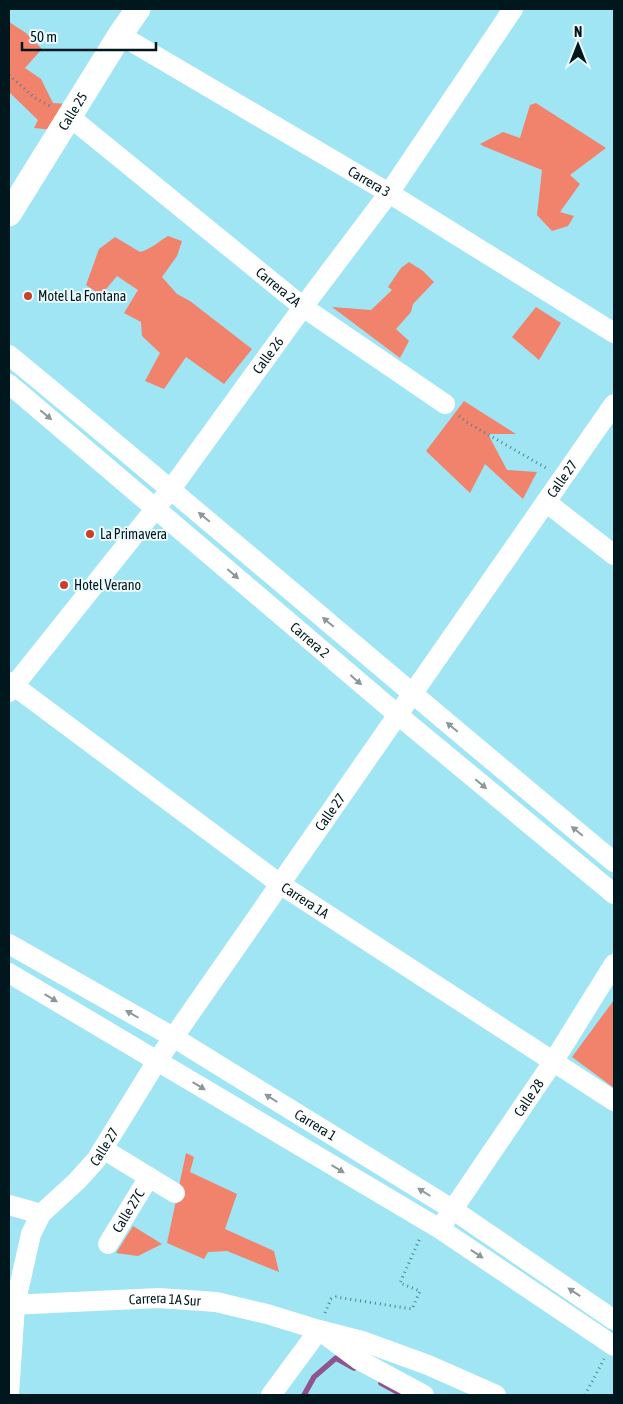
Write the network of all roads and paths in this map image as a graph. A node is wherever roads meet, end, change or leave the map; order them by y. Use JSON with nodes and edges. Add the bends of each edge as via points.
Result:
{"nodes":[{"id":1,"x":138,"y":9,"type":"edge"},
{"id":2,"x":513,"y":9,"type":"edge"},
{"id":3,"x":120,"y":35,"type":"junction"},
{"id":4,"x":9,"y":75,"type":"edge"},
{"id":5,"x":70,"y":117,"type":"junction"},
{"id":6,"x":389,"y":193,"type":"junction"},
{"id":7,"x":9,"y":214,"type":"edge"},
{"id":8,"x":302,"y":307,"type":"junction"},
{"id":9,"x":614,"y":333,"type":"edge"},
{"id":10,"x":9,"y":355,"type":"edge"},
{"id":11,"x":9,"y":384,"type":"edge"},
{"id":12,"x":445,"y":404,"type":"joint"},
{"id":13,"x":614,"y":404,"type":"edge"},
{"id":14,"x":562,"y":478,"type":"junction"},
{"id":15,"x":171,"y":489,"type":"junction"},
{"id":16,"x":546,"y":502,"type":"junction"},
{"id":17,"x":156,"y":508,"type":"junction"},
{"id":18,"x":614,"y":554,"type":"edge"},
{"id":19,"x":10,"y":687,"type":"edge"},
{"id":20,"x":412,"y":694,"type":"junction"},
{"id":21,"x":398,"y":715,"type":"junction"},
{"id":22,"x":546,"y":805,"type":"junction"},
{"id":23,"x":531,"y":826,"type":"junction"},
{"id":24,"x":614,"y":862,"type":"edge"},
{"id":25,"x":280,"y":884,"type":"junction"},
{"id":26,"x":614,"y":894,"type":"edge"},
{"id":27,"x":9,"y":944,"type":"edge"},
{"id":28,"x":614,"y":964,"type":"edge"},
{"id":29,"x":9,"y":973,"type":"edge"},
{"id":30,"x":173,"y":1037,"type":"junction"},
{"id":31,"x":157,"y":1061,"type":"junction"},
{"id":32,"x":553,"y":1062,"type":"junction"},
{"id":33,"x":614,"y":1101,"type":"edge"},
{"id":34,"x":103,"y":1148,"type":"junction"},
{"id":35,"x":149,"y":1177,"type":"junction"},
{"id":36,"x":175,"y":1193,"type":"dead end"},
{"id":37,"x":9,"y":1205,"type":"edge"},
{"id":38,"x":452,"y":1209,"type":"junction"},
{"id":39,"x":41,"y":1214,"type":"junction"},
{"id":40,"x":434,"y":1226,"type":"junction"},
{"id":41,"x":108,"y":1244,"type":"dead end"},
{"id":42,"x":12,"y":1306,"type":"edge"},
{"id":43,"x":614,"y":1318,"type":"edge"},
{"id":44,"x":319,"y":1330,"type":"junction"},
{"id":45,"x":607,"y":1341,"type":"edge"},
{"id":46,"x":9,"y":1395,"type":"edge"},
{"id":47,"x":271,"y":1395,"type":"edge"},
{"id":48,"x":424,"y":1395,"type":"edge"},
{"id":49,"x":496,"y":1395,"type":"edge"},
{"id":50,"x":585,"y":1395,"type":"edge"}],
"edges":[{"from":1,"to":3,"type":"main road","name":"Calle 25"},
{"from":2,"to":6,"type":"street","name":"Calle 26"},
{"from":3,"to":5,"type":"main road","name":"Calle 25"},
{"from":3,"to":6,"type":"street","name":"Carrera 3"},
{"from":4,"to":5,"type":"path","via":[[35,98]]},
{"from":5,"to":7,"type":"main road","name":"Calle 25"},
{"from":5,"to":8,"type":"street","name":"Carrera 2A"},
{"from":6,"to":8,"type":"street","name":"Calle 26"},
{"from":6,"to":9,"type":"street","name":"Carrera 3"},
{"from":8,"to":12,"type":"street","name":"Carrera 2A"},
{"from":8,"to":15,"type":"street","name":"Calle 26"},
{"from":10,"to":15,"type":"street","name":"Carrera 2"},
{"from":11,"to":17,"type":"street","name":"Carrera 2","one_way":true},
{"from":12,"to":14,"type":"path","via":[[468,423]]},
{"from":13,"to":14,"type":"street","name":"Calle 27"},
{"from":14,"to":16,"type":"street","name":"Calle 27"},
{"from":15,"to":17,"type":"street","name":"Calle 26"},
{"from":20,"to":15,"type":"street","name":"Carrera 2","one_way":true},
{"from":16,"to":18,"type":"street"},
{"from":16,"to":20,"type":"street","name":"Calle 27"},
{"from":17,"to":19,"type":"street","name":"Calle 26"},
{"from":17,"to":21,"type":"street","name":"Carrera 2","one_way":true},
{"from":19,"to":25,"type":"street","name":"Carrera 1A"},
{"from":20,"to":21,"type":"street","name":"Calle 27"},
{"from":22,"to":20,"type":"street","name":"Carrera 2","one_way":true},
{"from":21,"to":23,"type":"street","name":"Carrera 2","one_way":true},
{"from":21,"to":25,"type":"street","name":"Calle 27"},
{"from":22,"to":23,"type":"street"},
{"from":24,"to":22,"type":"street","name":"Carrera 2","one_way":true},
{"from":23,"to":26,"type":"street","name":"Carrera 2"},
{"from":25,"to":30,"type":"street","name":"Calle 27"},
{"from":25,"to":32,"type":"street","name":"Carrera 1A"},
{"from":30,"to":27,"type":"street","name":"Carrera 1","one_way":true},
{"from":28,"to":32,"type":"street","name":"Calle 28"},
{"from":29,"to":31,"type":"street","name":"Carrera 1","one_way":true},
{"from":30,"to":31,"type":"street","name":"Calle 27"},
{"from":38,"to":30,"type":"street","name":"Carrera 1","one_way":true},
{"from":31,"to":34,"type":"street","name":"Calle 27"},
{"from":31,"to":40,"type":"street","name":"Carrera 1","one_way":true},
{"from":32,"to":33,"type":"street","name":"Carrera 1A"},
{"from":32,"to":38,"type":"street","name":"Calle 28"},
{"from":34,"to":35,"type":"street"},
{"from":34,"to":39,"type":"street","name":"Calle 27","via":[[77,1181]]},
{"from":35,"to":36,"type":"street"},
{"from":35,"to":41,"type":"street","name":"Calle 27C"},
{"from":37,"to":39,"type":"street"},
{"from":38,"to":40,"type":"street","name":"Calle 28"},
{"from":43,"to":38,"type":"street","name":"Carrera 1","one_way":true},
{"from":39,"to":42,"type":"street","via":[[31,1234]]},
{"from":40,"to":44,"type":"path","via":[[400,1283],[420,1291],[412,1309],[336,1297],[331,1299]]},
{"from":40,"to":45,"type":"street","name":"Carrera 1","one_way":true},
{"from":42,"to":44,"type":"street","name":"Carrera 1A Sur","via":[[159,1298],[216,1302]]},
{"from":42,"to":46,"type":"street"},
{"from":43,"to":45,"type":"street"},
{"from":44,"to":47,"type":"street"},
{"from":44,"to":48,"type":"street","name":"Carrera 1A Sur","via":[[359,1360]]},
{"from":44,"to":49,"type":"street","name":"Carrera 1A Sur","via":[[362,1341],[428,1365]]},
{"from":45,"to":50,"type":"path","via":[[606,1354]]}]}
